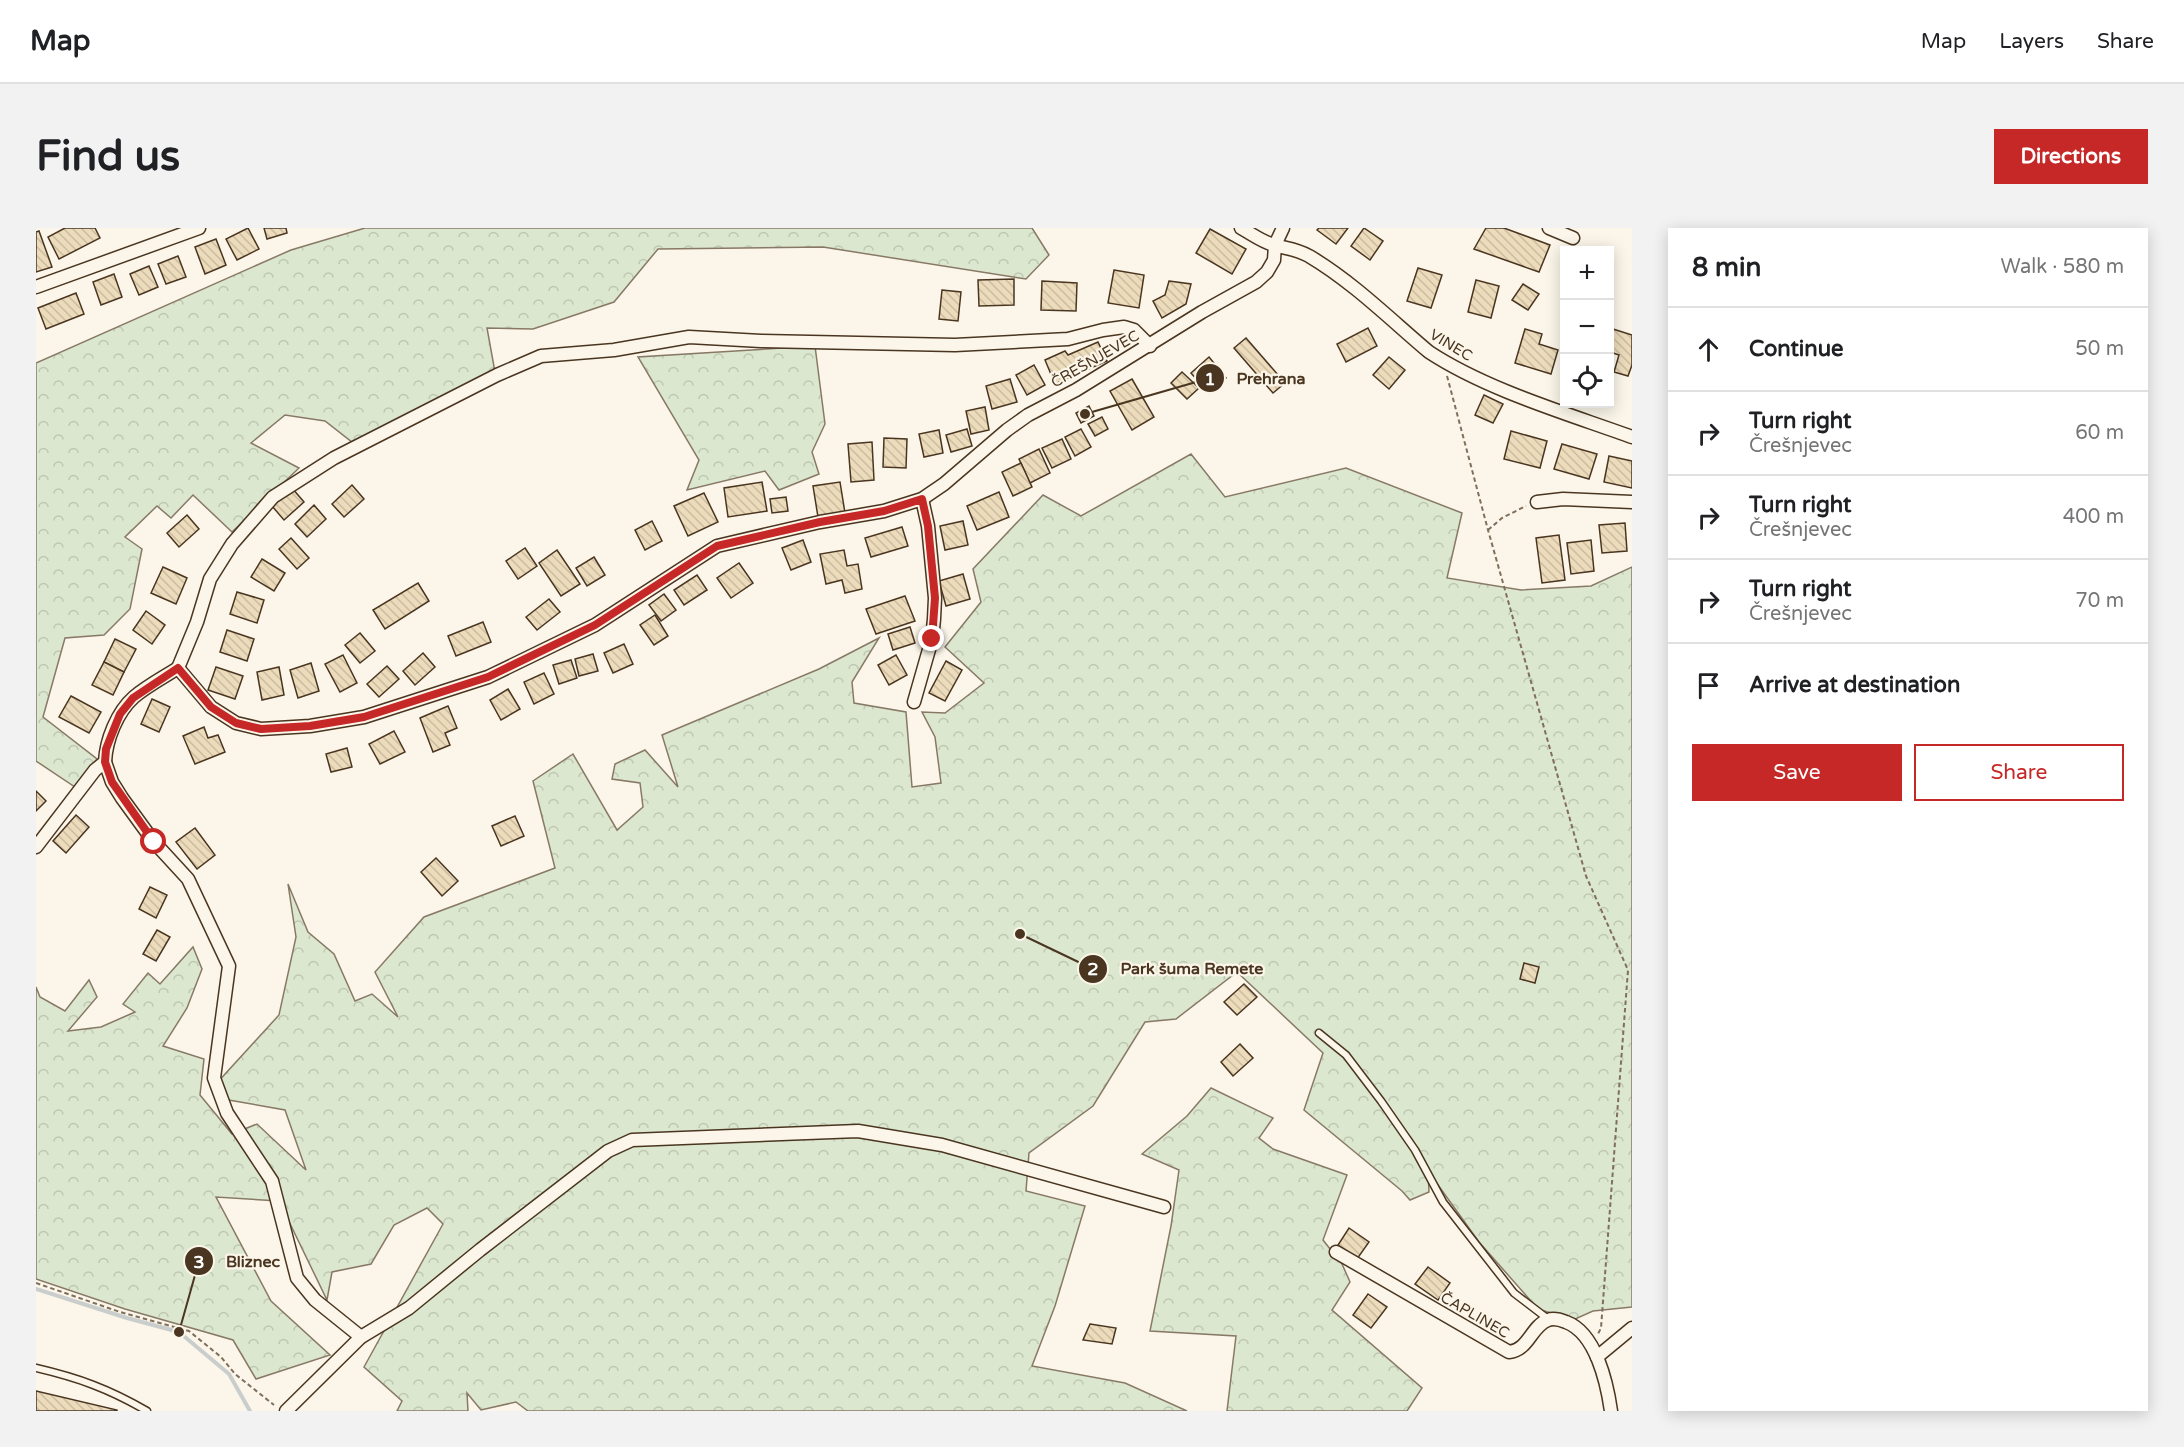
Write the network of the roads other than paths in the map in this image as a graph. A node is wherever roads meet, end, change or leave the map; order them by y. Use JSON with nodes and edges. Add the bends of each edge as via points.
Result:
{"nodes":[{"id":1,"x":199,"y":228,"type":"edge"},
{"id":2,"x":1242,"y":228,"type":"edge"},
{"id":3,"x":1283,"y":228,"type":"edge"},
{"id":4,"x":1549,"y":228,"type":"edge"},
{"id":5,"x":1573,"y":238,"type":"dead end"},
{"id":6,"x":1275,"y":245,"type":"junction"},
{"id":7,"x":36,"y":287,"type":"edge"},
{"id":8,"x":1150,"y":346,"type":"junction"},
{"id":9,"x":1632,"y":437,"type":"edge"},
{"id":10,"x":922,"y":499,"type":"junction"},
{"id":11,"x":1537,"y":502,"type":"road end"},
{"id":12,"x":1632,"y":502,"type":"edge"},
{"id":13,"x":178,"y":668,"type":"junction"},
{"id":14,"x":914,"y":702,"type":"dead end"},
{"id":15,"x":105,"y":762,"type":"junction"},
{"id":16,"x":36,"y":847,"type":"edge"},
{"id":17,"x":1319,"y":1033,"type":"dead end"},
{"id":18,"x":1164,"y":1207,"type":"dead end"},
{"id":19,"x":1335,"y":1252,"type":"dead end"},
{"id":20,"x":1549,"y":1319,"type":"junction"},
{"id":21,"x":1632,"y":1328,"type":"edge"},
{"id":22,"x":361,"y":1337,"type":"junction"},
{"id":23,"x":1597,"y":1358,"type":"junction"},
{"id":24,"x":36,"y":1368,"type":"edge"},
{"id":25,"x":147,"y":1411,"type":"edge"},
{"id":26,"x":286,"y":1411,"type":"edge"},
{"id":27,"x":1611,"y":1411,"type":"edge"}],
"edges":[{"from":1,"to":7,"type":"street"},
{"from":2,"to":6,"type":"street","name":"VINEC"},
{"from":3,"to":6,"type":"street"},
{"from":4,"to":5,"type":"street"},
{"from":6,"to":8,"type":"street","name":"ČREŠNJEVEC","via":[[1274,260],[1256,282]]},
{"from":6,"to":9,"type":"street","name":"VINEC","via":[[1292,248],[1334,273],[1444,362],[1503,389]]},
{"from":8,"to":10,"type":"street","name":"ČREŠNJEVEC","via":[[1028,415]]},
{"from":8,"to":13,"type":"street","via":[[1134,330],[1124,327],[1068,339],[955,345],[689,337],[614,350],[541,356],[334,458],[273,497],[232,544],[210,579]]},
{"from":10,"to":13,"type":"street","name":"ČREŠNJEVEC","via":[[872,514],[717,546],[595,625],[488,677],[364,717],[261,729],[236,723],[211,707]]},
{"from":10,"to":14,"type":"street","via":[[928,526],[934,608],[932,639]]},
{"from":11,"to":12,"type":"street"},
{"from":13,"to":15,"type":"street","via":[[133,698],[120,714]]},
{"from":15,"to":16,"type":"street"},
{"from":15,"to":22,"type":"street","via":[[122,798],[188,879],[229,966],[214,1078],[227,1113],[272,1181],[297,1278],[315,1300]]},
{"from":17,"to":20,"type":"lane","via":[[1346,1055],[1381,1101],[1415,1150],[1443,1202],[1514,1293]]},
{"from":18,"to":22,"type":"street","via":[[942,1145],[858,1131],[632,1140],[608,1151],[409,1308]]},
{"from":19,"to":20,"type":"street","name":"ČAPLINEC","via":[[1509,1352],[1520,1350]]},
{"from":20,"to":23,"type":"street","via":[[1574,1325]]},
{"from":21,"to":23,"type":"street"},
{"from":22,"to":26,"type":"street"},
{"from":23,"to":27,"type":"street"},
{"from":24,"to":25,"type":"lane","via":[[80,1379]]}]}
